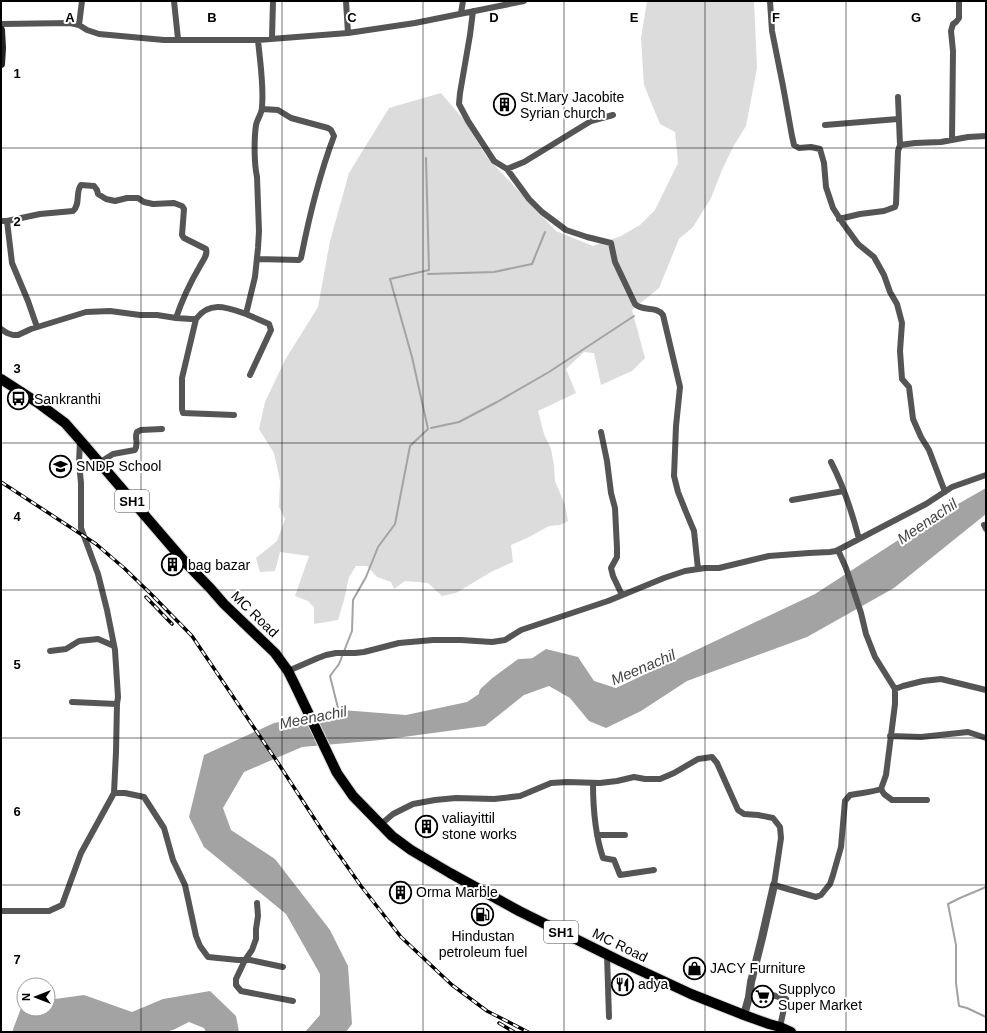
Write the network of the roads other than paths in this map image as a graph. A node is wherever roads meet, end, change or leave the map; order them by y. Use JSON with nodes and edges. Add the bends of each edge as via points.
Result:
{"nodes":[{"id":1,"x":82,"y":1,"type":"edge"},
{"id":2,"x":174,"y":1,"type":"edge"},
{"id":3,"x":273,"y":1,"type":"edge"},
{"id":4,"x":346,"y":1,"type":"edge"},
{"id":5,"x":462,"y":1,"type":"edge"},
{"id":6,"x":524,"y":1,"type":"edge"},
{"id":7,"x":770,"y":1,"type":"edge"},
{"id":8,"x":959,"y":1,"type":"edge"},
{"id":9,"x":473,"y":11,"type":"junction"},
{"id":10,"x":461,"y":13,"type":"junction"},
{"id":11,"x":1,"y":24,"type":"edge"},
{"id":12,"x":79,"y":24,"type":"junction"},
{"id":13,"x":1,"y":30,"type":"edge"},
{"id":14,"x":348,"y":33,"type":"junction"},
{"id":15,"x":272,"y":38,"type":"junction"},
{"id":16,"x":178,"y":39,"type":"junction"},
{"id":17,"x":258,"y":40,"type":"junction"},
{"id":18,"x":1,"y":64,"type":"edge"},
{"id":19,"x":898,"y":97,"type":"dead end"},
{"id":20,"x":262,"y":109,"type":"junction"},
{"id":21,"x":613,"y":115,"type":"dead end"},
{"id":22,"x":898,"y":119,"type":"junction"},
{"id":23,"x":825,"y":125,"type":"dead end"},
{"id":24,"x":986,"y":136,"type":"edge"},
{"id":25,"x":952,"y":140,"type":"junction"},
{"id":26,"x":900,"y":145,"type":"junction"},
{"id":27,"x":507,"y":169,"type":"junction"},
{"id":28,"x":839,"y":219,"type":"junction"},
{"id":29,"x":4,"y":221,"type":"edge"},
{"id":30,"x":257,"y":259,"type":"junction"},
{"id":31,"x":246,"y":314,"type":"junction"},
{"id":32,"x":176,"y":318,"type":"junction"},
{"id":33,"x":196,"y":319,"type":"junction"},
{"id":34,"x":37,"y":327,"type":"junction"},
{"id":35,"x":1,"y":329,"type":"edge"},
{"id":36,"x":250,"y":375,"type":"dead end"},
{"id":37,"x":1,"y":379,"type":"edge"},
{"id":38,"x":234,"y":415,"type":"dead end"},
{"id":39,"x":162,"y":430,"type":"dead end"},
{"id":40,"x":601,"y":432,"type":"dead end"},
{"id":41,"x":80,"y":440,"type":"junction"},
{"id":42,"x":831,"y":462,"type":"dead end"},
{"id":43,"x":99,"y":463,"type":"junction"},
{"id":44,"x":986,"y":475,"type":"edge"},
{"id":45,"x":844,"y":491,"type":"junction"},
{"id":46,"x":945,"y":492,"type":"junction"},
{"id":47,"x":792,"y":500,"type":"dead end"},
{"id":48,"x":859,"y":539,"type":"junction"},
{"id":49,"x":838,"y":550,"type":"junction"},
{"id":50,"x":698,"y":569,"type":"junction"},
{"id":51,"x":622,"y":595,"type":"junction"},
{"id":52,"x":114,"y":646,"type":"junction"},
{"id":53,"x":50,"y":651,"type":"dead end"},
{"id":54,"x":288,"y":671,"type":"junction"},
{"id":55,"x":895,"y":689,"type":"junction"},
{"id":56,"x":986,"y":690,"type":"edge"},
{"id":57,"x":72,"y":702,"type":"dead end"},
{"id":58,"x":117,"y":704,"type":"junction"},
{"id":59,"x":890,"y":736,"type":"junction"},
{"id":60,"x":986,"y":738,"type":"edge"},
{"id":61,"x":593,"y":783,"type":"junction"},
{"id":62,"x":881,"y":789,"type":"junction"},
{"id":63,"x":114,"y":793,"type":"junction"},
{"id":64,"x":927,"y":800,"type":"dead end"},
{"id":65,"x":380,"y":825,"type":"junction"},
{"id":66,"x":597,"y":835,"type":"junction"},
{"id":67,"x":625,"y":835,"type":"dead end"},
{"id":68,"x":654,"y":870,"type":"dead end"},
{"id":69,"x":774,"y":885,"type":"junction"},
{"id":70,"x":257,"y":903,"type":"dead end"},
{"id":71,"x":1,"y":911,"type":"edge"},
{"id":72,"x":607,"y":955,"type":"junction"},
{"id":73,"x":245,"y":960,"type":"junction"},
{"id":74,"x":283,"y":967,"type":"dead end"},
{"id":75,"x":762,"y":992,"type":"dead end"},
{"id":76,"x":293,"y":1000,"type":"dead end"},
{"id":77,"x":744,"y":1015,"type":"junction"},
{"id":78,"x":609,"y":1017,"type":"dead end"},
{"id":79,"x":780,"y":1027,"type":"junction"},
{"id":80,"x":791,"y":1032,"type":"edge"}],
"edges":[{"from":1,"to":12,"type":"street"},
{"from":2,"to":16,"type":"street"},
{"from":3,"to":15,"type":"street"},
{"from":4,"to":14,"type":"street"},
{"from":5,"to":10,"type":"street"},
{"from":6,"to":9,"type":"street"},
{"from":7,"to":28,"type":"street","via":[[772,31],[794,145],[799,148],[820,149],[826,187]]},
{"from":8,"to":25,"type":"street","via":[[959,18],[951,31]]},
{"from":9,"to":10,"type":"street"},
{"from":9,"to":27,"type":"street","via":[[459,104],[494,161]]},
{"from":10,"to":14,"type":"street"},
{"from":11,"to":12,"type":"street"},
{"from":12,"to":16,"type":"street","via":[[99,34]]},
{"from":13,"to":18,"type":"main road"},
{"from":14,"to":15,"type":"street"},
{"from":15,"to":17,"type":"street"},
{"from":16,"to":17,"type":"street"},
{"from":17,"to":20,"type":"street"},
{"from":19,"to":22,"type":"street"},
{"from":20,"to":30,"type":"street","via":[[256,124],[255,149],[259,231]]},
{"from":20,"to":30,"type":"street","via":[[278,110],[291,118],[328,128],[334,136],[314,199],[301,258]]},
{"from":21,"to":27,"type":"street","via":[[592,121],[524,162]]},
{"from":22,"to":23,"type":"street"},
{"from":22,"to":26,"type":"street"},
{"from":24,"to":25,"type":"street"},
{"from":25,"to":26,"type":"street"},
{"from":26,"to":28,"type":"street","via":[[895,207]]},
{"from":27,"to":50,"type":"street","via":[[529,199],[566,230],[610,242],[615,262],[636,304],[641,308],[660,311],[663,315],[680,387],[674,476],[694,531]]},
{"from":28,"to":46,"type":"street","via":[[858,244],[874,257],[897,304],[902,323],[902,379],[909,387],[913,419],[929,450]]},
{"from":29,"to":32,"type":"street","via":[[73,211],[78,204],[81,185],[94,186],[98,194],[110,200],[138,198],[152,204],[174,203],[182,206],[182,235],[207,252],[192,278]]},
{"from":29,"to":34,"type":"street","via":[[12,263]]},
{"from":30,"to":31,"type":"street"},
{"from":31,"to":33,"type":"street","via":[[221,306],[210,307]]},
{"from":31,"to":36,"type":"street","via":[[269,324],[271,330]]},
{"from":32,"to":33,"type":"street"},
{"from":32,"to":34,"type":"street","via":[[110,311],[86,312]]},
{"from":33,"to":38,"type":"street","via":[[182,378],[183,413]]},
{"from":34,"to":35,"type":"street","via":[[18,335]]},
{"from":37,"to":41,"type":"main road","name":"MC Road","number":"SH1","via":[[65,424]]},
{"from":39,"to":43,"type":"street","via":[[137,432],[137,445],[134,450],[113,454]]},
{"from":40,"to":51,"type":"street","via":[[615,508],[617,548],[611,568]]},
{"from":41,"to":43,"type":"main road","name":"MC Road","number":"SH1"},
{"from":41,"to":52,"type":"street","via":[[81,528],[98,574]]},
{"from":42,"to":45,"type":"street"},
{"from":43,"to":54,"type":"main road","name":"MC Road","number":"SH1","via":[[184,561],[275,653]]},
{"from":44,"to":46,"type":"street"},
{"from":45,"to":47,"type":"street"},
{"from":45,"to":48,"type":"street"},
{"from":46,"to":48,"type":"street"},
{"from":48,"to":49,"type":"street"},
{"from":49,"to":50,"type":"street","via":[[770,556],[719,568]]},
{"from":49,"to":55,"type":"street","via":[[875,657]]},
{"from":50,"to":51,"type":"street","via":[[675,574]]},
{"from":51,"to":54,"type":"street","via":[[521,630],[505,640],[412,641],[364,652],[326,655]]},
{"from":52,"to":53,"type":"street","via":[[98,639],[78,641],[66,649]]},
{"from":52,"to":58,"type":"street"},
{"from":54,"to":65,"type":"main road","name":"MC Road","number":"SH1","via":[[337,773],[353,796]]},
{"from":55,"to":56,"type":"street","via":[[941,679]]},
{"from":55,"to":59,"type":"street"},
{"from":57,"to":58,"type":"street"},
{"from":58,"to":63,"type":"street"},
{"from":59,"to":60,"type":"street","via":[[921,737],[968,732]]},
{"from":59,"to":62,"type":"street","via":[[886,775]]},
{"from":61,"to":65,"type":"street","via":[[551,784],[520,796],[456,798],[413,804],[392,814]]},
{"from":61,"to":66,"type":"street"},
{"from":61,"to":69,"type":"street","via":[[634,777],[660,779],[698,759],[712,757],[738,810],[744,814],[772,818],[780,827],[781,838]]},
{"from":62,"to":64,"type":"street","via":[[892,800]]},
{"from":62,"to":69,"type":"street","via":[[850,795],[845,802],[841,847],[830,884],[821,895],[816,897]]},
{"from":63,"to":71,"type":"street","via":[[81,853],[62,905],[49,911]]},
{"from":63,"to":73,"type":"street","via":[[144,797],[164,828],[173,860],[185,885],[196,936],[203,951],[208,957]]},
{"from":65,"to":72,"type":"main road","name":"MC Road","number":"SH1","via":[[411,850],[450,873]]},
{"from":66,"to":67,"type":"street"},
{"from":66,"to":68,"type":"street","via":[[603,858],[614,860],[620,874]]},
{"from":69,"to":77,"type":"street"},
{"from":70,"to":73,"type":"street","via":[[256,939]]},
{"from":72,"to":77,"type":"main road","name":"MC Road","number":"SH1","via":[[691,994]]},
{"from":72,"to":78,"type":"street"},
{"from":73,"to":74,"type":"street"},
{"from":73,"to":76,"type":"street","via":[[236,979],[236,985],[241,991]]},
{"from":75,"to":79,"type":"street","via":[[786,999]]},
{"from":77,"to":79,"type":"main road","name":"MC Road","number":"SH1"},
{"from":79,"to":80,"type":"main road","name":"MC Road","number":"SH1"}]}
